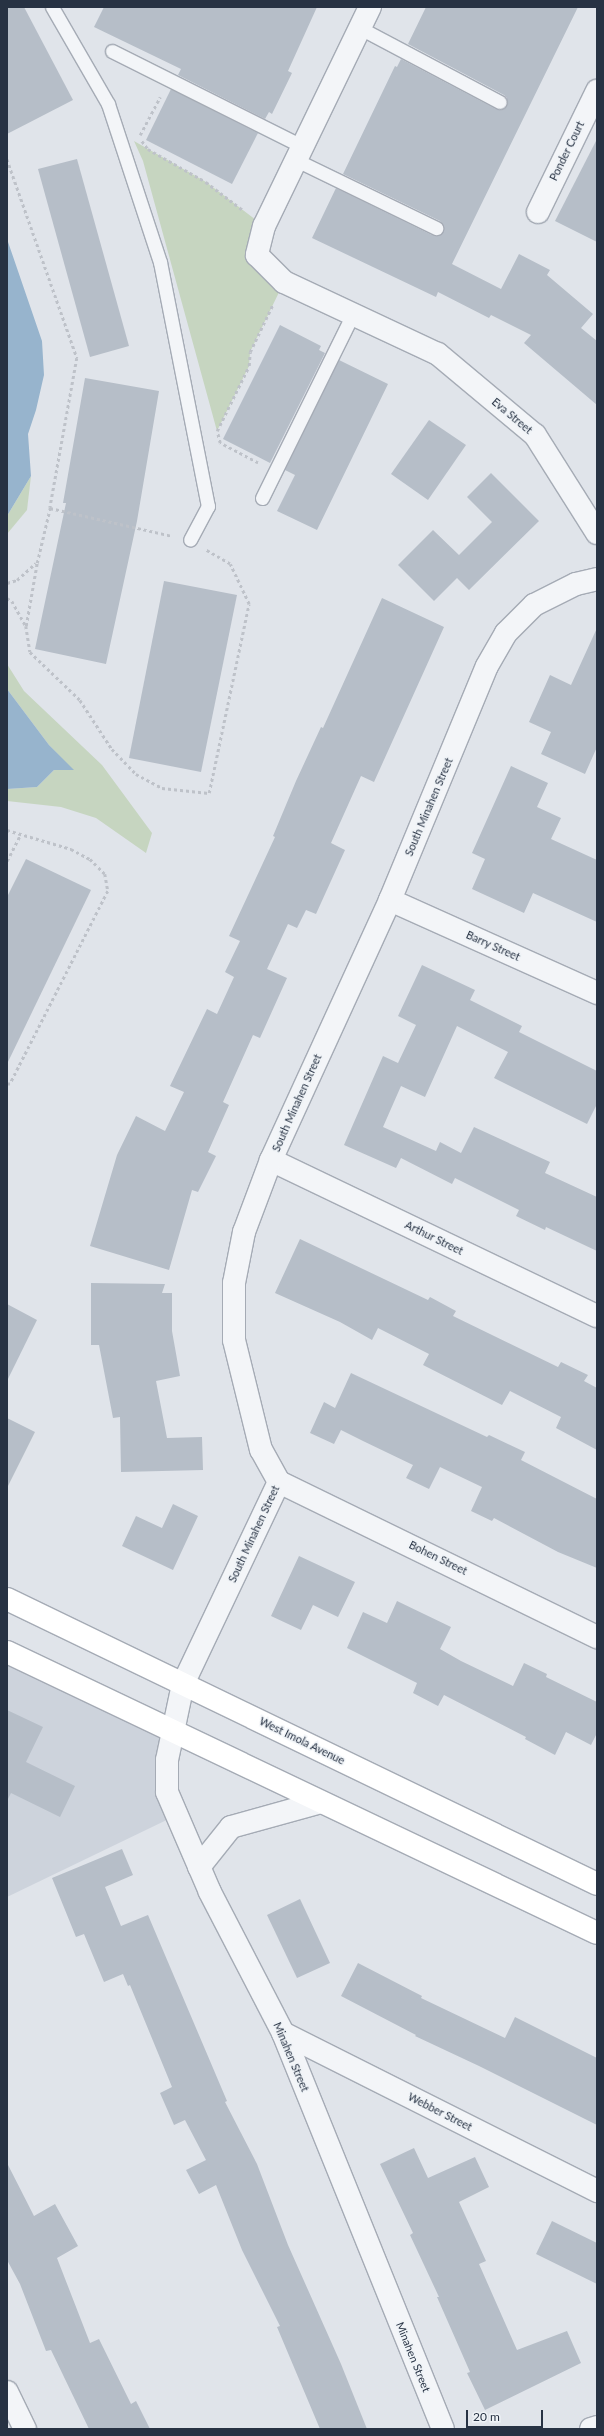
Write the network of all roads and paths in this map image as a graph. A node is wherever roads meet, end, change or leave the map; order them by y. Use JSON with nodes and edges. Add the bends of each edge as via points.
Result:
{"nodes":[{"id":1,"x":52,"y":7,"type":"edge"},
{"id":2,"x":370,"y":7,"type":"edge"},
{"id":3,"x":360,"y":28,"type":"junction"},
{"id":4,"x":112,"y":51,"type":"dead end"},
{"id":5,"x":169,"y":79,"type":"junction"},
{"id":6,"x":597,"y":91,"type":"edge"},
{"id":7,"x":500,"y":102,"type":"dead end"},
{"id":8,"x":299,"y":153,"type":"junction"},
{"id":9,"x":7,"y":158,"type":"edge"},
{"id":10,"x":538,"y":212,"type":"dead end"},
{"id":11,"x":264,"y":226,"type":"junction"},
{"id":12,"x":436,"y":228,"type":"dead end"},
{"id":13,"x":284,"y":282,"type":"junction"},
{"id":14,"x":353,"y":314,"type":"junction"},
{"id":15,"x":274,"y":472,"type":"junction"},
{"id":16,"x":262,"y":498,"type":"dead end"},
{"id":17,"x":50,"y":508,"type":"junction"},
{"id":18,"x":597,"y":533,"type":"edge"},
{"id":19,"x":190,"y":540,"type":"junction"},
{"id":20,"x":37,"y":563,"type":"junction"},
{"id":21,"x":597,"y":579,"type":"edge"},
{"id":22,"x":7,"y":583,"type":"edge"},
{"id":23,"x":7,"y":598,"type":"edge"},
{"id":24,"x":26,"y":626,"type":"junction"},
{"id":25,"x":7,"y":830,"type":"edge"},
{"id":26,"x":20,"y":835,"type":"junction"},
{"id":27,"x":7,"y":861,"type":"edge"},
{"id":28,"x":390,"y":900,"type":"junction"},
{"id":29,"x":597,"y":993,"type":"edge"},
{"id":30,"x":7,"y":1084,"type":"edge"},
{"id":31,"x":271,"y":1160,"type":"junction"},
{"id":32,"x":597,"y":1316,"type":"edge"},
{"id":33,"x":279,"y":1482,"type":"junction"},
{"id":34,"x":7,"y":1599,"type":"edge"},
{"id":35,"x":597,"y":1637,"type":"edge"},
{"id":36,"x":7,"y":1652,"type":"edge"},
{"id":37,"x":183,"y":1684,"type":"junction"},
{"id":38,"x":172,"y":1732,"type":"junction"},
{"id":39,"x":321,"y":1802,"type":"junction"},
{"id":40,"x":199,"y":1867,"type":"junction"},
{"id":41,"x":597,"y":1884,"type":"edge"},
{"id":42,"x":597,"y":1932,"type":"edge"},
{"id":43,"x":283,"y":2033,"type":"junction"},
{"id":44,"x":597,"y":2191,"type":"edge"},
{"id":45,"x":7,"y":2392,"type":"edge"},
{"id":46,"x":597,"y":2428,"type":"edge"},
{"id":47,"x":25,"y":2429,"type":"edge"},
{"id":48,"x":443,"y":2429,"type":"edge"},
{"id":49,"x":591,"y":2429,"type":"edge"}],
"edges":[{"from":1,"to":19,"type":"lane","via":[[108,104],[160,262],[208,506]]},
{"from":2,"to":3,"type":"street"},
{"from":3,"to":7,"type":"lane"},
{"from":3,"to":8,"type":"street"},
{"from":4,"to":5,"type":"lane"},
{"from":5,"to":8,"type":"lane"},
{"from":5,"to":11,"type":"path","via":[[139,136],[148,149],[206,182]]},
{"from":6,"to":10,"type":"street","name":"Ponder Court"},
{"from":8,"to":11,"type":"street"},
{"from":8,"to":12,"type":"lane"},
{"from":9,"to":17,"type":"path","via":[[76,358]]},
{"from":11,"to":13,"type":"street","via":[[258,255]]},
{"from":13,"to":14,"type":"street","name":"Eva Street"},
{"from":13,"to":15,"type":"path","via":[[250,352],[249,366],[217,431],[220,443]]},
{"from":14,"to":15,"type":"lane"},
{"from":14,"to":18,"type":"street","name":"Eva Street","via":[[438,354],[535,435]]},
{"from":15,"to":16,"type":"lane"},
{"from":17,"to":19,"type":"path"},
{"from":17,"to":20,"type":"path"},
{"from":19,"to":24,"type":"path","via":[[230,564],[249,604],[209,794],[162,788],[136,774],[112,749],[80,700],[30,652]]},
{"from":20,"to":22,"type":"path","via":[[17,580]]},
{"from":20,"to":24,"type":"path"},
{"from":21,"to":28,"type":"street","name":"South Minahen Street","via":[[576,584],[534,605],[506,633],[488,666]]},
{"from":23,"to":24,"type":"path","via":[[12,601]]},
{"from":25,"to":26,"type":"path"},
{"from":26,"to":27,"type":"path"},
{"from":26,"to":30,"type":"path","via":[[71,849],[90,859],[105,874],[108,892],[10,1084]]},
{"from":28,"to":29,"type":"street","name":"Barry Street"},
{"from":28,"to":31,"type":"street","name":"South Minahen Street"},
{"from":31,"to":32,"type":"street","name":"Arthur Street"},
{"from":31,"to":33,"type":"street","name":"South Minahen Street","via":[[244,1232],[234,1283],[234,1340],[261,1450]]},
{"from":33,"to":35,"type":"street","name":"Bohen Street"},
{"from":33,"to":37,"type":"street","name":"South Minahen Street"},
{"from":34,"to":37,"type":"main road","name":"West Imola Avenue"},
{"from":36,"to":38,"type":"main road"},
{"from":37,"to":38,"type":"street","name":"Minahen Street"},
{"from":37,"to":41,"type":"main road","name":"West Imola Avenue"},
{"from":38,"to":39,"type":"main road"},
{"from":38,"to":40,"type":"street","name":"Minahen Street","via":[[167,1760],[167,1792]]},
{"from":39,"to":40,"type":"street","via":[[231,1826]]},
{"from":39,"to":42,"type":"main road"},
{"from":40,"to":43,"type":"street","name":"Minahen Street"},
{"from":43,"to":44,"type":"street","name":"Webber Street"},
{"from":43,"to":48,"type":"street","name":"Minahen Street"},
{"from":45,"to":47,"type":"street"},
{"from":46,"to":49,"type":"street"}]}
